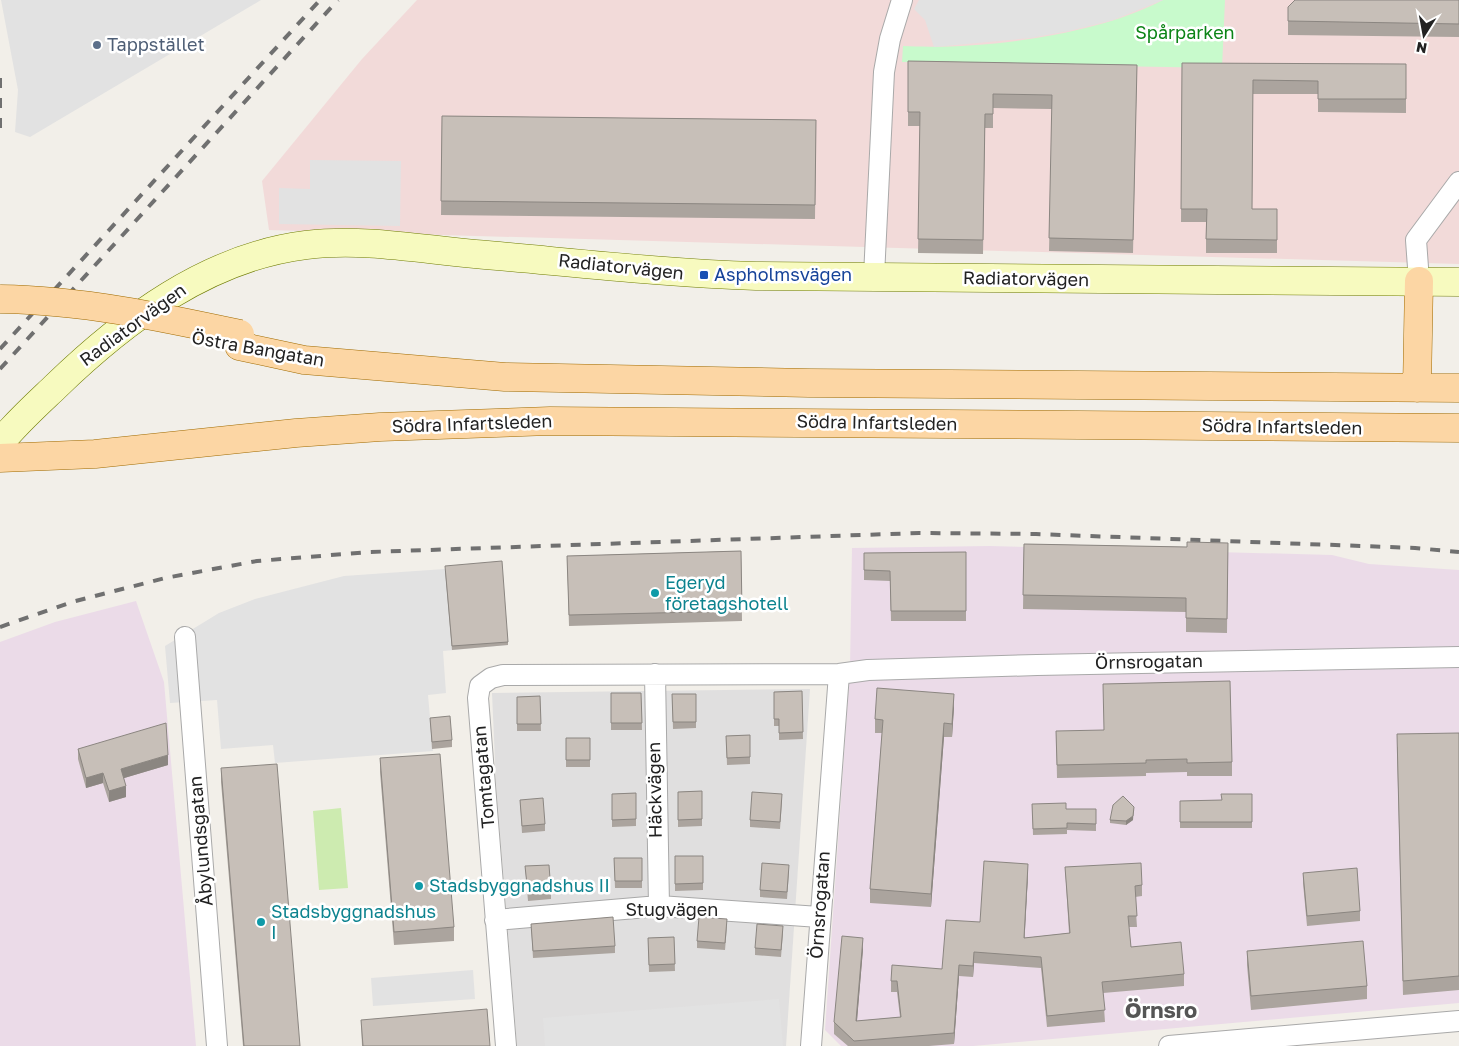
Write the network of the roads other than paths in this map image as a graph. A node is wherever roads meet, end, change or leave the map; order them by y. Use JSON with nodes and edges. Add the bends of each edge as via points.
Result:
{"nodes":[{"id":1,"x":902,"y":0,"type":"edge"},
{"id":2,"x":1459,"y":182,"type":"edge"},
{"id":3,"x":874,"y":276,"type":"junction"},
{"id":4,"x":1419,"y":282,"type":"junction"},
{"id":5,"x":1459,"y":282,"type":"edge"},
{"id":6,"x":0,"y":299,"type":"edge"},
{"id":7,"x":0,"y":314,"type":"edge"},
{"id":8,"x":240,"y":340,"type":"junction"},
{"id":9,"x":1418,"y":388,"type":"junction"},
{"id":10,"x":1459,"y":388,"type":"edge"},
{"id":11,"x":1459,"y":428,"type":"edge"},
{"id":12,"x":0,"y":443,"type":"edge"},
{"id":13,"x":95,"y":454,"type":"junction"},
{"id":14,"x":0,"y":458,"type":"edge"},
{"id":15,"x":0,"y":476,"type":"edge"},
{"id":16,"x":185,"y":637,"type":"dead end"},
{"id":17,"x":1459,"y":657,"type":"edge"},
{"id":18,"x":655,"y":674,"type":"junction"},
{"id":19,"x":839,"y":674,"type":"junction"},
{"id":20,"x":659,"y":906,"type":"junction"},
{"id":21,"x":819,"y":917,"type":"junction"},
{"id":22,"x":495,"y":920,"type":"junction"},
{"id":23,"x":1459,"y":1021,"type":"edge"},
{"id":24,"x":218,"y":1046,"type":"edge"},
{"id":25,"x":506,"y":1046,"type":"edge"},
{"id":26,"x":811,"y":1046,"type":"edge"},
{"id":27,"x":1169,"y":1046,"type":"edge"}],
"edges":[{"from":1,"to":3,"type":"street","via":[[884,72]]},
{"from":2,"to":4,"type":"street","via":[[1416,240]]},
{"from":3,"to":4,"type":"street","name":"Radiatorvägen"},
{"from":3,"to":12,"type":"street","name":"Radiatorvägen","via":[[682,274],[393,244],[306,245],[229,265],[168,297],[118,332],[70,372]]},
{"from":4,"to":5,"type":"street","name":"Radiatorvägen"},
{"from":4,"to":9,"type":"main road"},
{"from":6,"to":8,"type":"main road","bridge":true,"via":[[109,308]]},
{"from":7,"to":8,"type":"main road","name":"Östra Bangatan","via":[[71,316]]},
{"from":8,"to":9,"type":"main road","via":[[308,346],[368,364],[408,370],[547,378]]},
{"from":9,"to":10,"type":"main road"},
{"from":11,"to":13,"type":"main road","name":"Södra Infartsleden","via":[[550,421],[296,433]]},
{"from":13,"to":14,"type":"main road"},
{"from":13,"to":15,"type":"main road","via":[[41,470]]},
{"from":16,"to":24,"type":"street","name":"Åbylundsgatan"},
{"from":17,"to":19,"type":"street","name":"Örnsrogatan","via":[[1037,665],[868,670]]},
{"from":18,"to":19,"type":"street","name":"Örnsrogatan"},
{"from":18,"to":20,"type":"street","name":"Häckvägen"},
{"from":18,"to":22,"type":"street","name":"Tomtagatan","via":[[504,674],[480,686],[478,698]]},
{"from":19,"to":21,"type":"street","name":"Örnsrogatan"},
{"from":20,"to":21,"type":"street","name":"Stugvägen"},
{"from":20,"to":22,"type":"street","name":"Stugvägen"},
{"from":21,"to":26,"type":"street","name":"Örnsrogatan"},
{"from":22,"to":25,"type":"street","name":"Tomtagatan"},
{"from":23,"to":27,"type":"street"}]}
